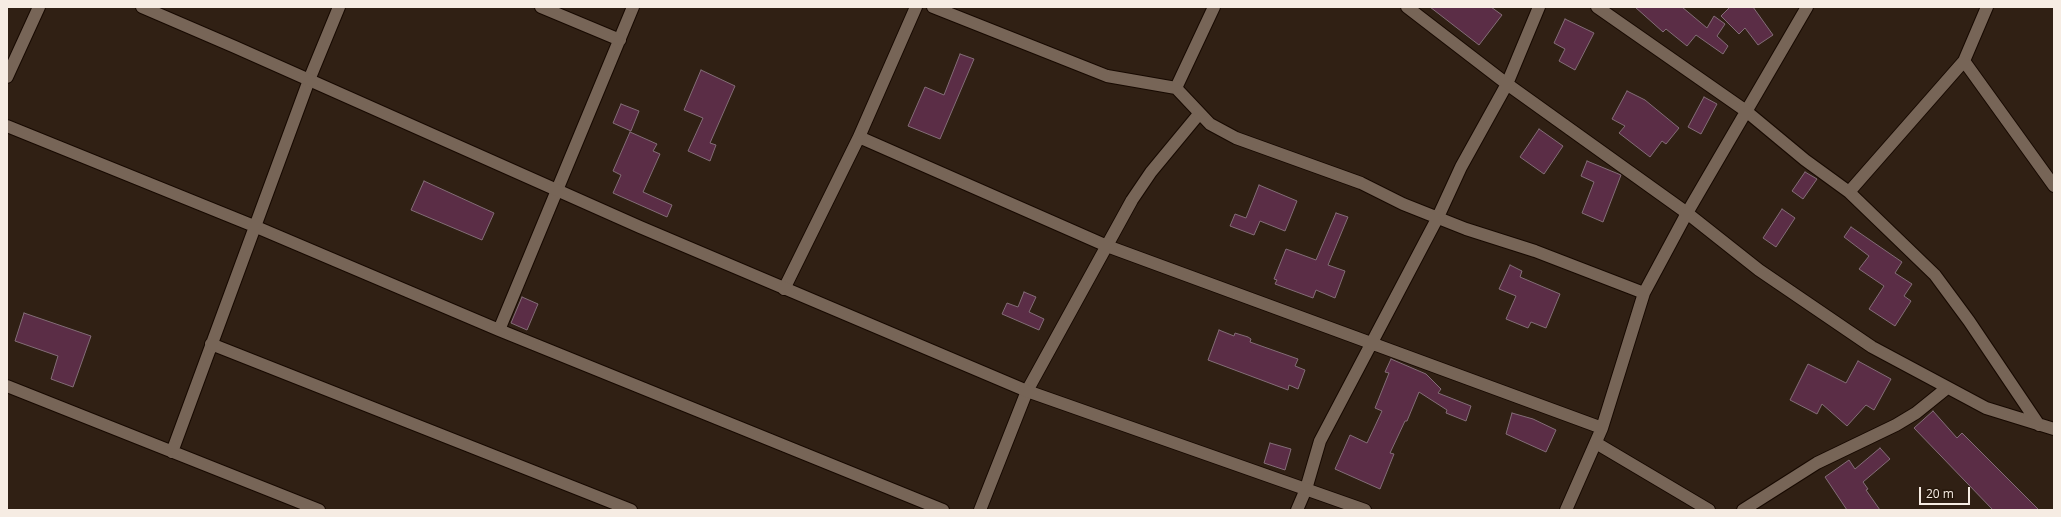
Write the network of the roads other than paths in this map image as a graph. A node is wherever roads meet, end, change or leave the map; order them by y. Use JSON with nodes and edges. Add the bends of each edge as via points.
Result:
{"nodes":[{"id":1,"x":39,"y":7,"type":"edge"},
{"id":2,"x":142,"y":7,"type":"edge"},
{"id":3,"x":339,"y":7,"type":"edge"},
{"id":4,"x":541,"y":7,"type":"edge"},
{"id":5,"x":633,"y":7,"type":"edge"},
{"id":6,"x":916,"y":7,"type":"edge"},
{"id":7,"x":933,"y":7,"type":"edge"},
{"id":8,"x":1214,"y":7,"type":"edge"},
{"id":9,"x":1407,"y":7,"type":"edge"},
{"id":10,"x":1539,"y":7,"type":"edge"},
{"id":11,"x":1597,"y":7,"type":"edge"},
{"id":12,"x":1807,"y":7,"type":"edge"},
{"id":13,"x":1987,"y":7,"type":"edge"},
{"id":14,"x":620,"y":40,"type":"junction"},
{"id":15,"x":1964,"y":61,"type":"junction"},
{"id":16,"x":7,"y":77,"type":"edge"},
{"id":17,"x":309,"y":80,"type":"junction"},
{"id":18,"x":1507,"y":84,"type":"junction"},
{"id":19,"x":1176,"y":88,"type":"junction"},
{"id":20,"x":1746,"y":111,"type":"junction"},
{"id":21,"x":1199,"y":114,"type":"junction"},
{"id":22,"x":7,"y":126,"type":"edge"},
{"id":23,"x":859,"y":137,"type":"junction"},
{"id":24,"x":2054,"y":186,"type":"edge"},
{"id":25,"x":558,"y":190,"type":"junction"},
{"id":26,"x":1849,"y":192,"type":"junction"},
{"id":27,"x":1687,"y":213,"type":"junction"},
{"id":28,"x":1438,"y":217,"type":"junction"},
{"id":29,"x":254,"y":226,"type":"junction"},
{"id":30,"x":1107,"y":246,"type":"junction"},
{"id":31,"x":784,"y":289,"type":"junction"},
{"id":32,"x":1644,"y":293,"type":"junction"},
{"id":33,"x":499,"y":330,"type":"junction"},
{"id":34,"x":212,"y":344,"type":"junction"},
{"id":35,"x":1372,"y":344,"type":"junction"},
{"id":36,"x":7,"y":386,"type":"edge"},
{"id":37,"x":1947,"y":388,"type":"junction"},
{"id":38,"x":1027,"y":391,"type":"junction"},
{"id":39,"x":2039,"y":425,"type":"junction"},
{"id":40,"x":1602,"y":428,"type":"junction"},
{"id":41,"x":2054,"y":429,"type":"edge"},
{"id":42,"x":1596,"y":443,"type":"junction"},
{"id":43,"x":172,"y":452,"type":"junction"},
{"id":44,"x":1306,"y":489,"type":"junction"},
{"id":45,"x":319,"y":510,"type":"edge"},
{"id":46,"x":631,"y":510,"type":"edge"},
{"id":47,"x":943,"y":510,"type":"edge"},
{"id":48,"x":980,"y":510,"type":"edge"},
{"id":49,"x":1297,"y":510,"type":"edge"},
{"id":50,"x":1365,"y":510,"type":"edge"},
{"id":51,"x":1566,"y":510,"type":"edge"},
{"id":52,"x":1709,"y":510,"type":"edge"},
{"id":53,"x":1744,"y":510,"type":"edge"}],
"edges":[{"from":1,"to":16,"type":"street"},
{"from":2,"to":17,"type":"street"},
{"from":3,"to":17,"type":"street"},
{"from":4,"to":14,"type":"street"},
{"from":5,"to":14,"type":"street"},
{"from":6,"to":23,"type":"street"},
{"from":7,"to":19,"type":"street","via":[[1107,76]]},
{"from":8,"to":19,"type":"street"},
{"from":9,"to":18,"type":"street"},
{"from":10,"to":18,"type":"street"},
{"from":11,"to":20,"type":"street"},
{"from":12,"to":20,"type":"street"},
{"from":13,"to":15,"type":"street"},
{"from":14,"to":25,"type":"street"},
{"from":15,"to":24,"type":"street"},
{"from":15,"to":26,"type":"street"},
{"from":17,"to":25,"type":"street"},
{"from":17,"to":29,"type":"street"},
{"from":18,"to":27,"type":"street"},
{"from":18,"to":28,"type":"street"},
{"from":19,"to":21,"type":"street"},
{"from":20,"to":26,"type":"street","via":[[1805,160]]},
{"from":20,"to":27,"type":"street"},
{"from":21,"to":28,"type":"street","via":[[1210,124],[1236,138],[1360,183],[1403,204]]},
{"from":21,"to":30,"type":"street","via":[[1147,178]]},
{"from":22,"to":29,"type":"street"},
{"from":23,"to":30,"type":"street"},
{"from":23,"to":31,"type":"street"},
{"from":25,"to":31,"type":"street"},
{"from":25,"to":33,"type":"street"},
{"from":26,"to":39,"type":"street","via":[[1935,275]]},
{"from":27,"to":32,"type":"street"},
{"from":27,"to":37,"type":"street","via":[[1759,270],[1872,347]]},
{"from":28,"to":32,"type":"street","via":[[1466,229],[1535,250]]},
{"from":28,"to":35,"type":"street"},
{"from":29,"to":33,"type":"street"},
{"from":29,"to":34,"type":"street"},
{"from":30,"to":35,"type":"street"},
{"from":30,"to":38,"type":"street"},
{"from":31,"to":38,"type":"street"},
{"from":32,"to":40,"type":"street"},
{"from":33,"to":47,"type":"street"},
{"from":34,"to":43,"type":"street"},
{"from":34,"to":46,"type":"street"},
{"from":35,"to":40,"type":"street"},
{"from":35,"to":44,"type":"street","via":[[1320,440]]},
{"from":36,"to":43,"type":"street"},
{"from":37,"to":39,"type":"street","via":[[1986,408]]},
{"from":37,"to":53,"type":"street","via":[[1916,413],[1817,463]]},
{"from":38,"to":44,"type":"street"},
{"from":38,"to":48,"type":"street"},
{"from":39,"to":41,"type":"street"},
{"from":40,"to":42,"type":"street"},
{"from":42,"to":51,"type":"street"},
{"from":42,"to":52,"type":"street"},
{"from":43,"to":45,"type":"street"},
{"from":44,"to":49,"type":"street"},
{"from":44,"to":50,"type":"street"}]}
